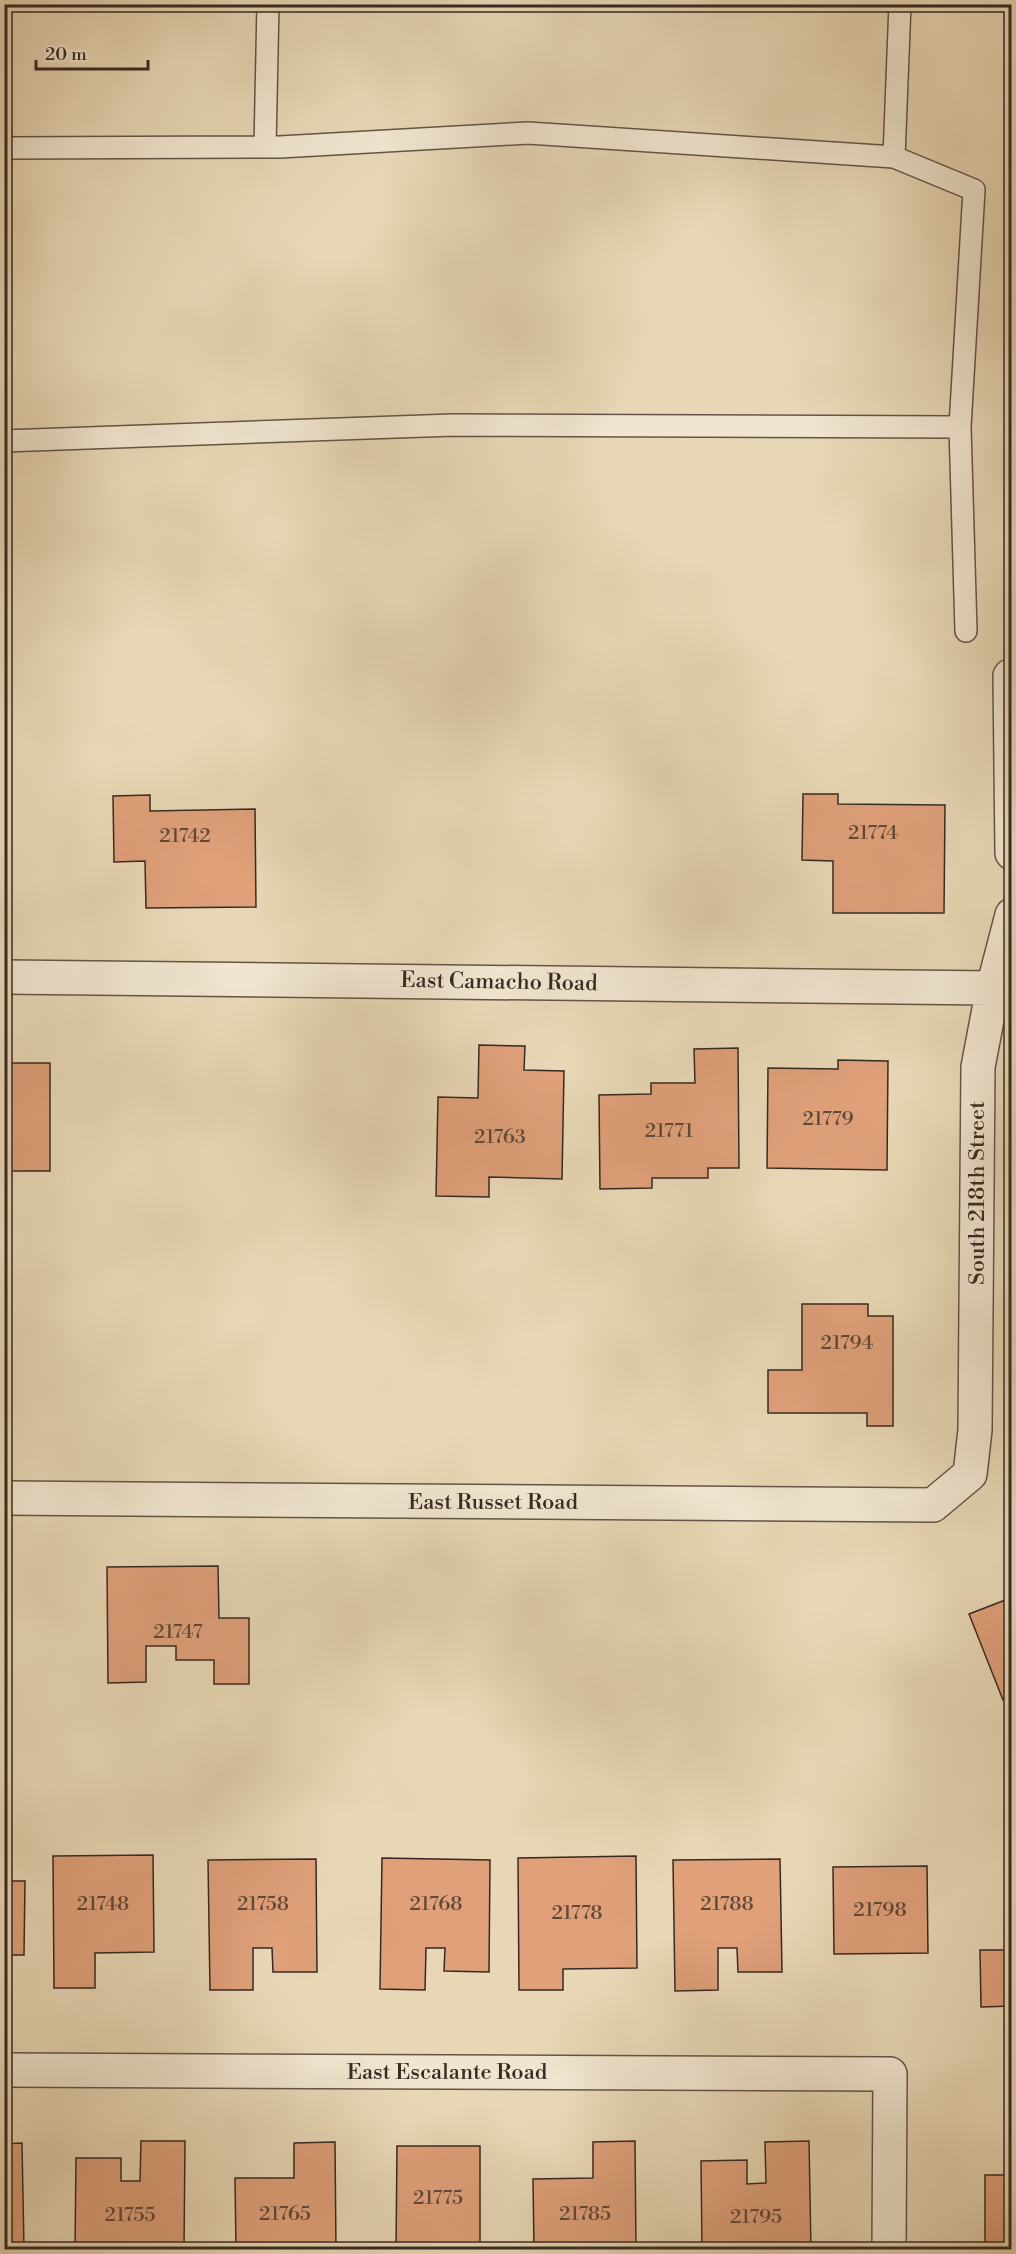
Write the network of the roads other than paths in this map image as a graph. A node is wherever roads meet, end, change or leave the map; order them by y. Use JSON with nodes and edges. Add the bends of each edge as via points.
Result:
{"nodes":[{"id":1,"x":268,"y":4,"type":"edge"},
{"id":2,"x":900,"y":4,"type":"edge"},
{"id":3,"x":265,"y":147,"type":"junction"},
{"id":4,"x":4,"y":148,"type":"edge"},
{"id":5,"x":894,"y":157,"type":"junction"},
{"id":6,"x":960,"y":427,"type":"junction"},
{"id":7,"x":4,"y":441,"type":"edge"},
{"id":8,"x":966,"y":632,"type":"dead end"},
{"id":9,"x":1010,"y":676,"type":"dead end"},
{"id":10,"x":1011,"y":853,"type":"edge"},
{"id":11,"x":1011,"y":915,"type":"edge"},
{"id":12,"x":4,"y":977,"type":"edge"},
{"id":13,"x":993,"y":988,"type":"junction"},
{"id":14,"x":970,"y":1474,"type":"joint"},
{"id":15,"x":4,"y":1498,"type":"edge"},
{"id":16,"x":4,"y":2070,"type":"edge"},
{"id":17,"x":889,"y":2250,"type":"edge"}],
"edges":[{"from":1,"to":3,"type":"lane"},
{"from":2,"to":5,"type":"lane"},
{"from":3,"to":4,"type":"lane"},
{"from":3,"to":5,"type":"lane","via":[[528,133]]},
{"from":5,"to":6,"type":"lane","via":[[974,190]]},
{"from":6,"to":7,"type":"lane","via":[[453,425]]},
{"from":6,"to":8,"type":"lane"},
{"from":9,"to":10,"type":"street"},
{"from":11,"to":13,"type":"street","name":"South 218th Street"},
{"from":12,"to":13,"type":"street","name":"East Camacho Road"},
{"from":13,"to":14,"type":"street","name":"South 218th Street","via":[[978,1067],[975,1430]]},
{"from":14,"to":15,"type":"street","name":"East Russet Road","via":[[933,1505]]},
{"from":16,"to":17,"type":"street","name":"East Escalante Road","via":[[890,2074]]}]}
